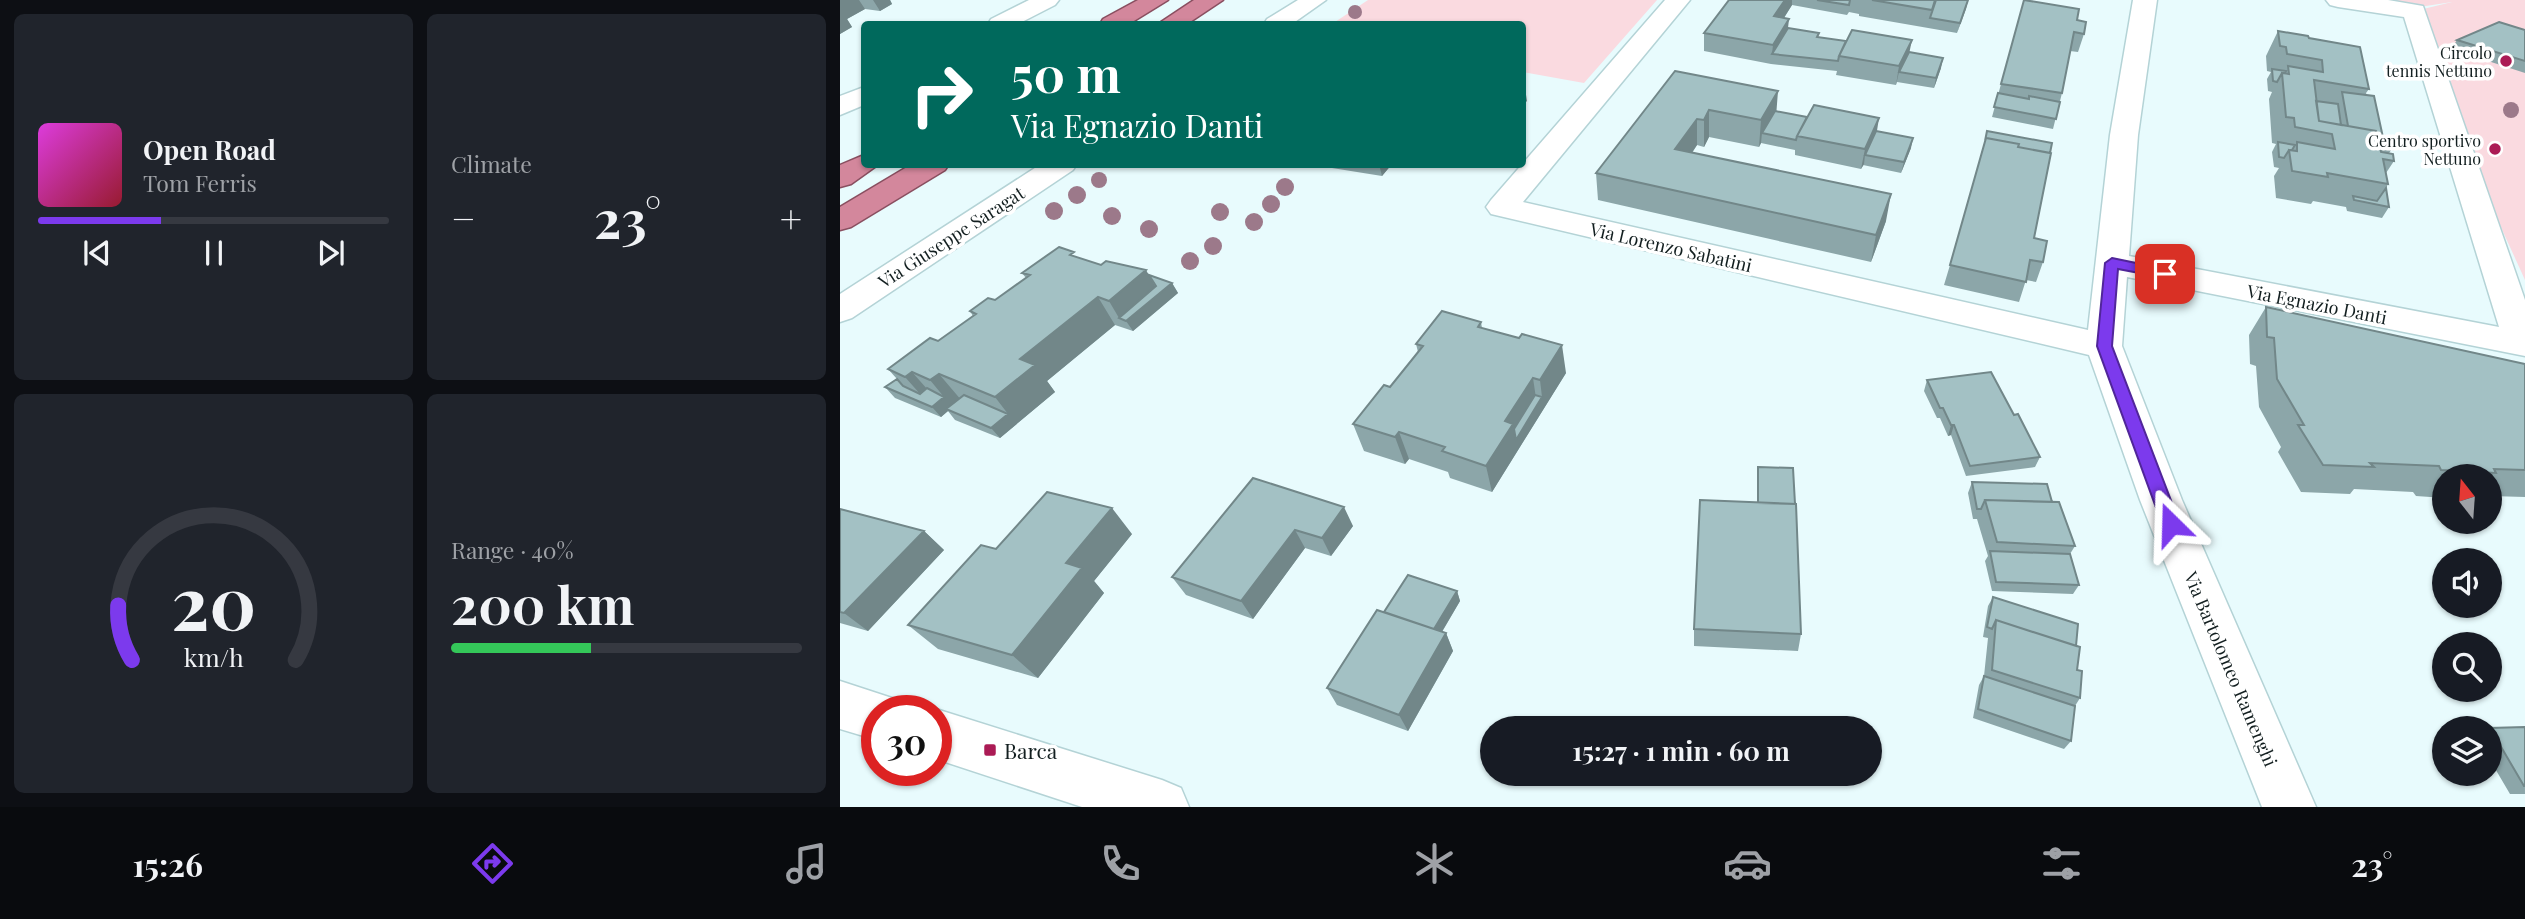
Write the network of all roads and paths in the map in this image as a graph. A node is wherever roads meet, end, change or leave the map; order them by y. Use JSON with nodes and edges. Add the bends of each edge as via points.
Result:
{"nodes":[{"id":1,"x":1047,"y":0,"type":"edge"},
{"id":2,"x":1156,"y":0,"type":"edge"},
{"id":3,"x":1211,"y":0,"type":"edge"},
{"id":4,"x":1314,"y":0,"type":"edge"},
{"id":5,"x":1678,"y":0,"type":"edge"},
{"id":6,"x":2145,"y":0,"type":"edge"},
{"id":7,"x":2338,"y":0,"type":"edge"},
{"id":8,"x":1006,"y":21,"type":"edge"},
{"id":9,"x":1118,"y":21,"type":"edge"},
{"id":10,"x":1175,"y":21,"type":"edge"},
{"id":11,"x":1281,"y":21,"type":"edge"},
{"id":12,"x":861,"y":96,"type":"edge"},
{"id":13,"x":840,"y":107,"type":"edge"},
{"id":14,"x":861,"y":166,"type":"edge"},
{"id":15,"x":927,"y":168,"type":"edge"},
{"id":16,"x":1056,"y":168,"type":"edge"},
{"id":17,"x":840,"y":178,"type":"edge"},
{"id":18,"x":840,"y":220,"type":"edge"},
{"id":19,"x":2112,"y":263,"type":"junction"},
{"id":20,"x":840,"y":310,"type":"edge"},
{"id":21,"x":2104,"y":346,"type":"junction"},
{"id":22,"x":2524,"y":346,"type":"edge"},
{"id":23,"x":840,"y":705,"type":"edge"},
{"id":24,"x":861,"y":711,"type":"edge"},
{"id":25,"x":952,"y":739,"type":"edge"},
{"id":26,"x":1163,"y":807,"type":"edge"},
{"id":27,"x":2289,"y":807,"type":"edge"}],
"edges":[{"from":1,"to":8,"type":"street"},
{"from":2,"to":9,"type":"highway"},
{"from":3,"to":10,"type":"highway"},
{"from":4,"to":11,"type":"street"},
{"from":5,"to":21,"type":"street","name":"Via Lorenzo Sabatini","via":[[1502,207]]},
{"from":6,"to":19,"type":"street","name":"Via Bartolomeo Ramenghi","via":[[2124,135]]},
{"from":7,"to":22,"type":"street","name":"Via Egnazio Danti","via":[[2414,11]]},
{"from":12,"to":13,"type":"street"},
{"from":14,"to":17,"type":"highway"},
{"from":15,"to":18,"type":"highway"},
{"from":16,"to":20,"type":"street","name":"Via Giuseppe Saragat"},
{"from":19,"to":21,"type":"street","name":"Via Bartolomeo Ramenghi"},
{"from":19,"to":22,"type":"street","name":"Via Egnazio Danti"},
{"from":21,"to":27,"type":"street","name":"Via Bartolomeo Ramenghi","via":[[2161,500]]},
{"from":23,"to":24,"type":"street"},
{"from":25,"to":26,"type":"street"}]}
